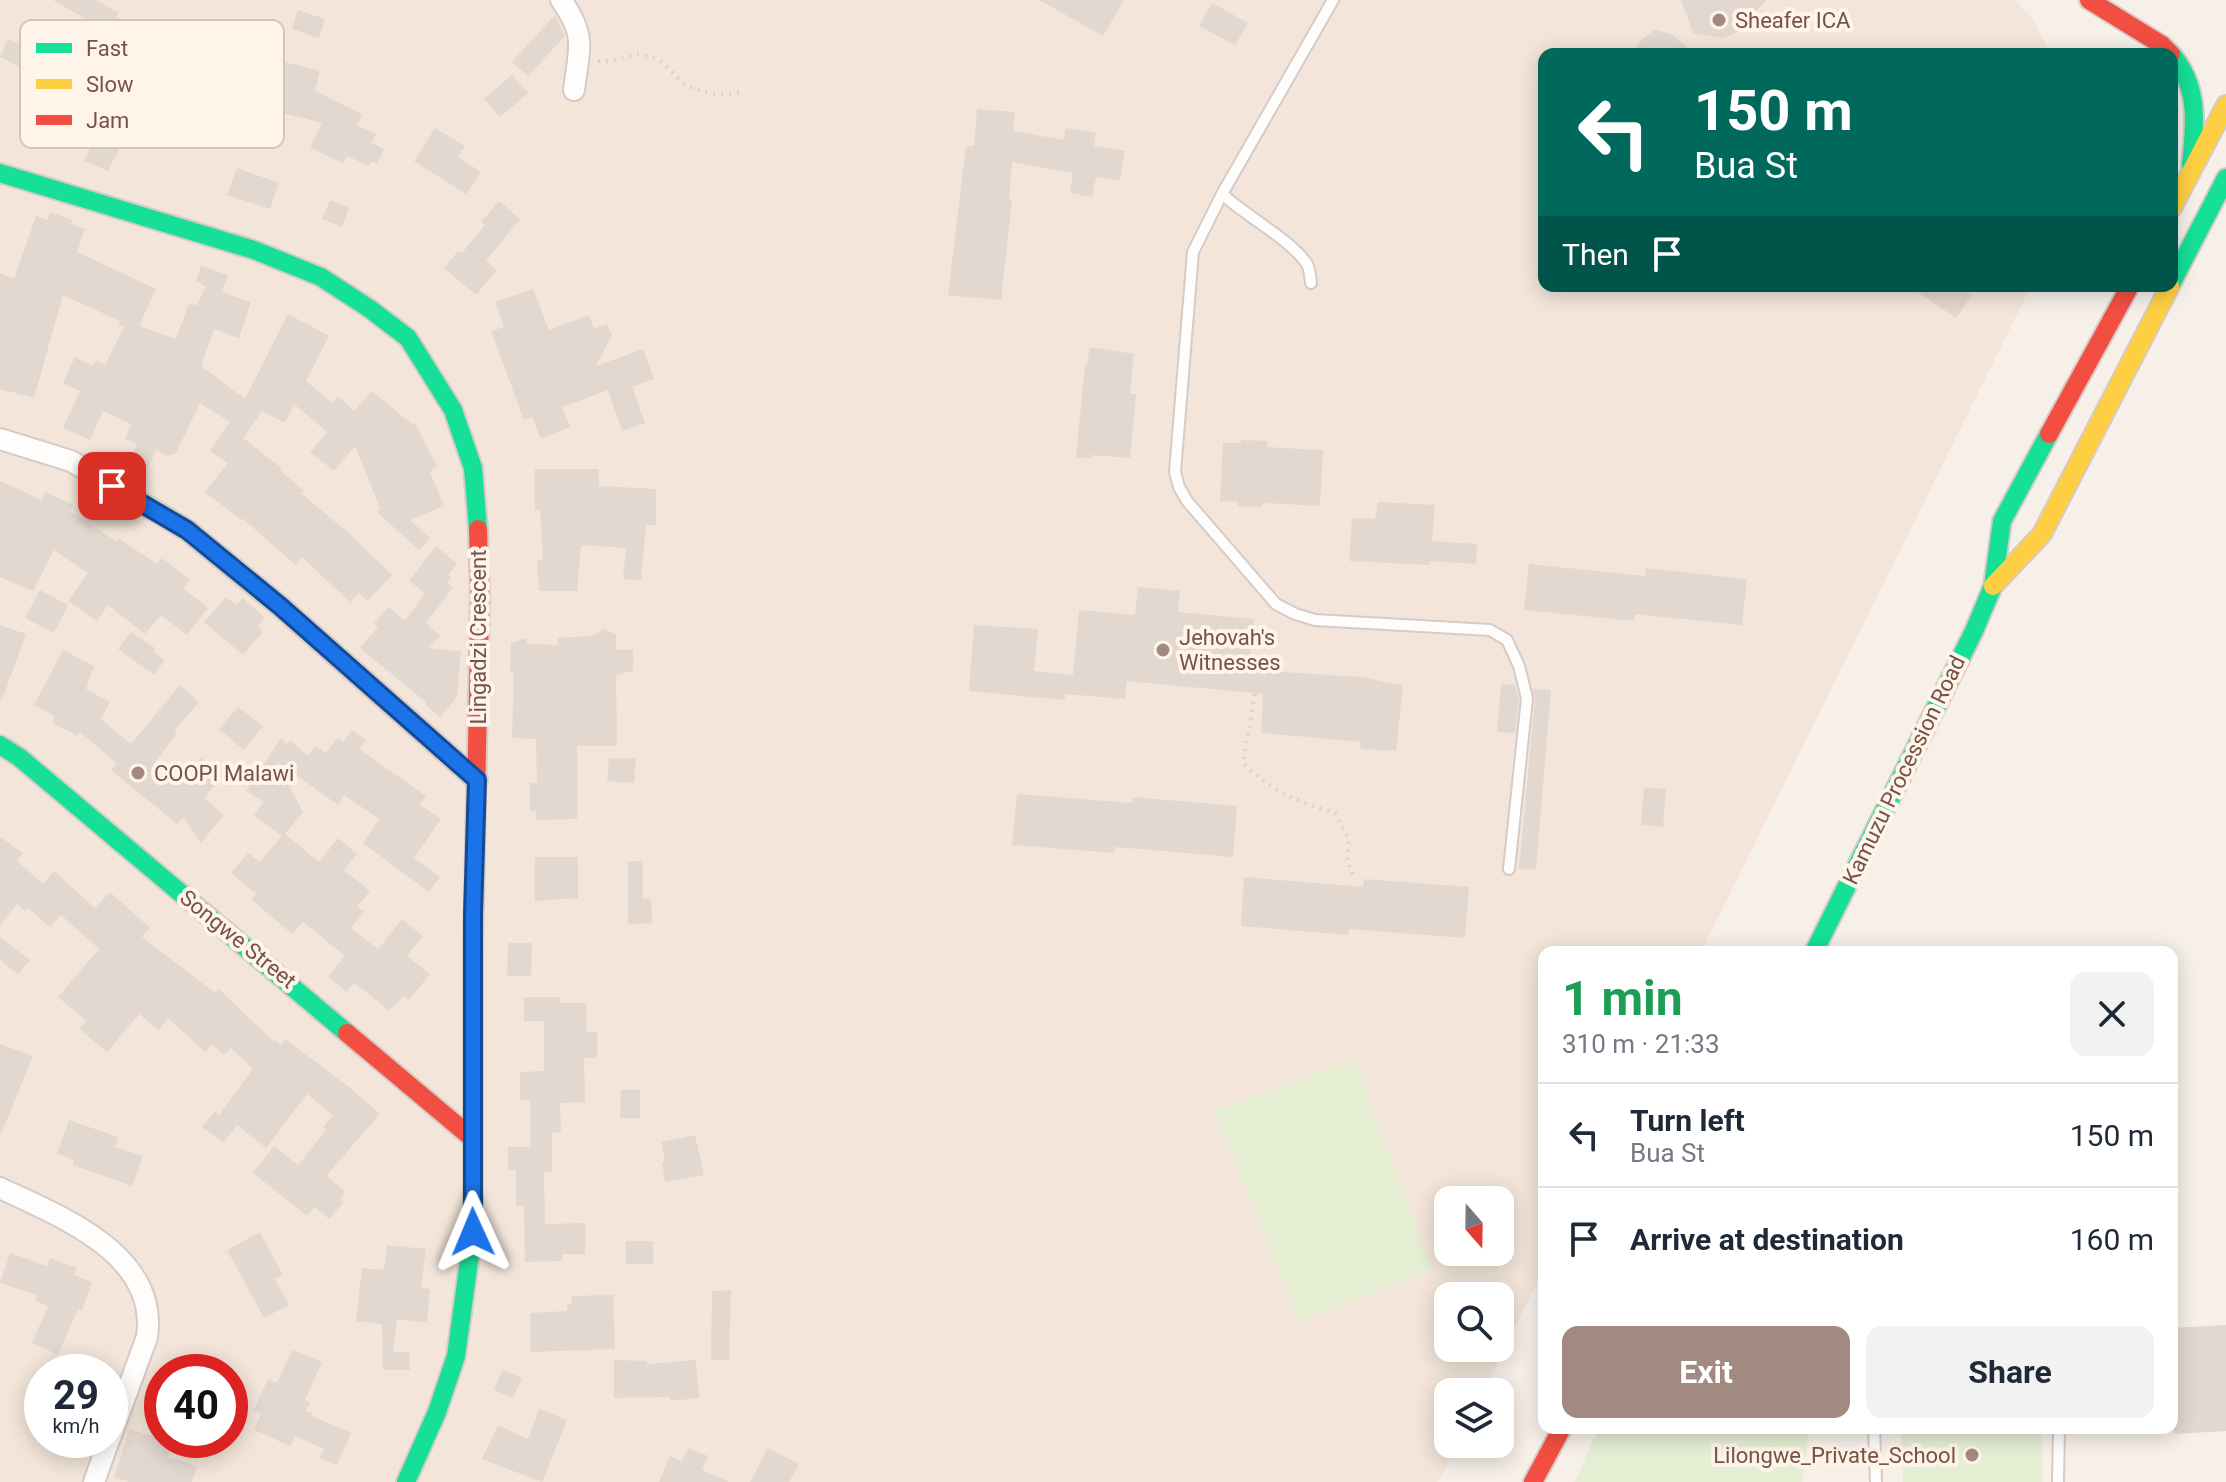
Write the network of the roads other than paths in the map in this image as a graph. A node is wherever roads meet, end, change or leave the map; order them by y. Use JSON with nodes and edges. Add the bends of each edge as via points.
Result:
{"nodes":[{"id":1,"x":561,"y":0,"type":"edge"},
{"id":2,"x":1333,"y":0,"type":"edge"},
{"id":3,"x":2089,"y":0,"type":"edge"},
{"id":4,"x":2165,"y":48,"type":"edge"},
{"id":5,"x":2178,"y":61,"type":"edge"},
{"id":6,"x":574,"y":90,"type":"dead end"},
{"id":7,"x":2226,"y":105,"type":"edge"},
{"id":8,"x":0,"y":173,"type":"edge"},
{"id":9,"x":2190,"y":174,"type":"junction"},
{"id":10,"x":2226,"y":178,"type":"edge"},
{"id":11,"x":1222,"y":194,"type":"junction"},
{"id":12,"x":2178,"y":197,"type":"edge"},
{"id":13,"x":2178,"y":271,"type":"edge"},
{"id":14,"x":1311,"y":283,"type":"dead end"},
{"id":15,"x":2127,"y":292,"type":"edge"},
{"id":16,"x":2167,"y":292,"type":"edge"},
{"id":17,"x":0,"y":439,"type":"edge"},
{"id":18,"x":1993,"y":586,"type":"junction"},
{"id":19,"x":0,"y":745,"type":"edge"},
{"id":20,"x":477,"y":780,"type":"junction"},
{"id":21,"x":1509,"y":869,"type":"dead end"},
{"id":22,"x":1817,"y":946,"type":"edge"},
{"id":23,"x":472,"y":1138,"type":"junction"},
{"id":24,"x":0,"y":1188,"type":"edge"},
{"id":25,"x":128,"y":1389,"type":"edge"},
{"id":26,"x":1559,"y":1434,"type":"edge"},
{"id":27,"x":1874,"y":1434,"type":"edge"},
{"id":28,"x":2059,"y":1434,"type":"edge"},
{"id":29,"x":103,"y":1458,"type":"edge"},
{"id":30,"x":94,"y":1482,"type":"edge"},
{"id":31,"x":406,"y":1482,"type":"edge"},
{"id":32,"x":1533,"y":1482,"type":"edge"},
{"id":33,"x":1876,"y":1482,"type":"edge"},
{"id":34,"x":2058,"y":1482,"type":"edge"}],
"edges":[{"from":1,"to":6,"type":"street","via":[[580,33]]},
{"from":2,"to":11,"type":"lane"},
{"from":3,"to":4,"type":"main road"},
{"from":5,"to":9,"type":"main road","via":[[2192,83],[2195,104]]},
{"from":7,"to":9,"type":"main road"},
{"from":8,"to":20,"type":"main road","name":"Lingadzi Crescent","via":[[225,241],[321,277],[408,338],[453,410],[473,468],[480,584]]},
{"from":9,"to":12,"type":"main road"},
{"from":10,"to":13,"type":"main road","name":"Kamuzu Procession Road"},
{"from":11,"to":14,"type":"lane","via":[[1288,244],[1308,266]]},
{"from":11,"to":21,"type":"lane","via":[[1193,252],[1175,472],[1179,487],[1276,604],[1295,614],[1315,620],[1490,630],[1507,640],[1527,698]]},
{"from":15,"to":18,"type":"main road","name":"Kamuzu Procession Road","via":[[2002,521]]},
{"from":16,"to":18,"type":"main road","name":"Kamuzu Procession Road","via":[[2042,534]]},
{"from":17,"to":20,"type":"street","via":[[71,461],[187,530]]},
{"from":18,"to":22,"type":"main road","name":"Kamuzu Procession Road"},
{"from":19,"to":23,"type":"main road","name":"Songwe Street"},
{"from":20,"to":23,"type":"main road","name":"Lingadzi Crescent"},
{"from":23,"to":31,"type":"main road","name":"Lingadzi Crescent","via":[[473,1232],[456,1356]]},
{"from":24,"to":25,"type":"street","via":[[77,1224],[122,1262],[141,1289],[150,1322]]},
{"from":26,"to":32,"type":"main road"},
{"from":27,"to":33,"type":"lane"},
{"from":28,"to":34,"type":"lane"},
{"from":29,"to":30,"type":"street"}]}
